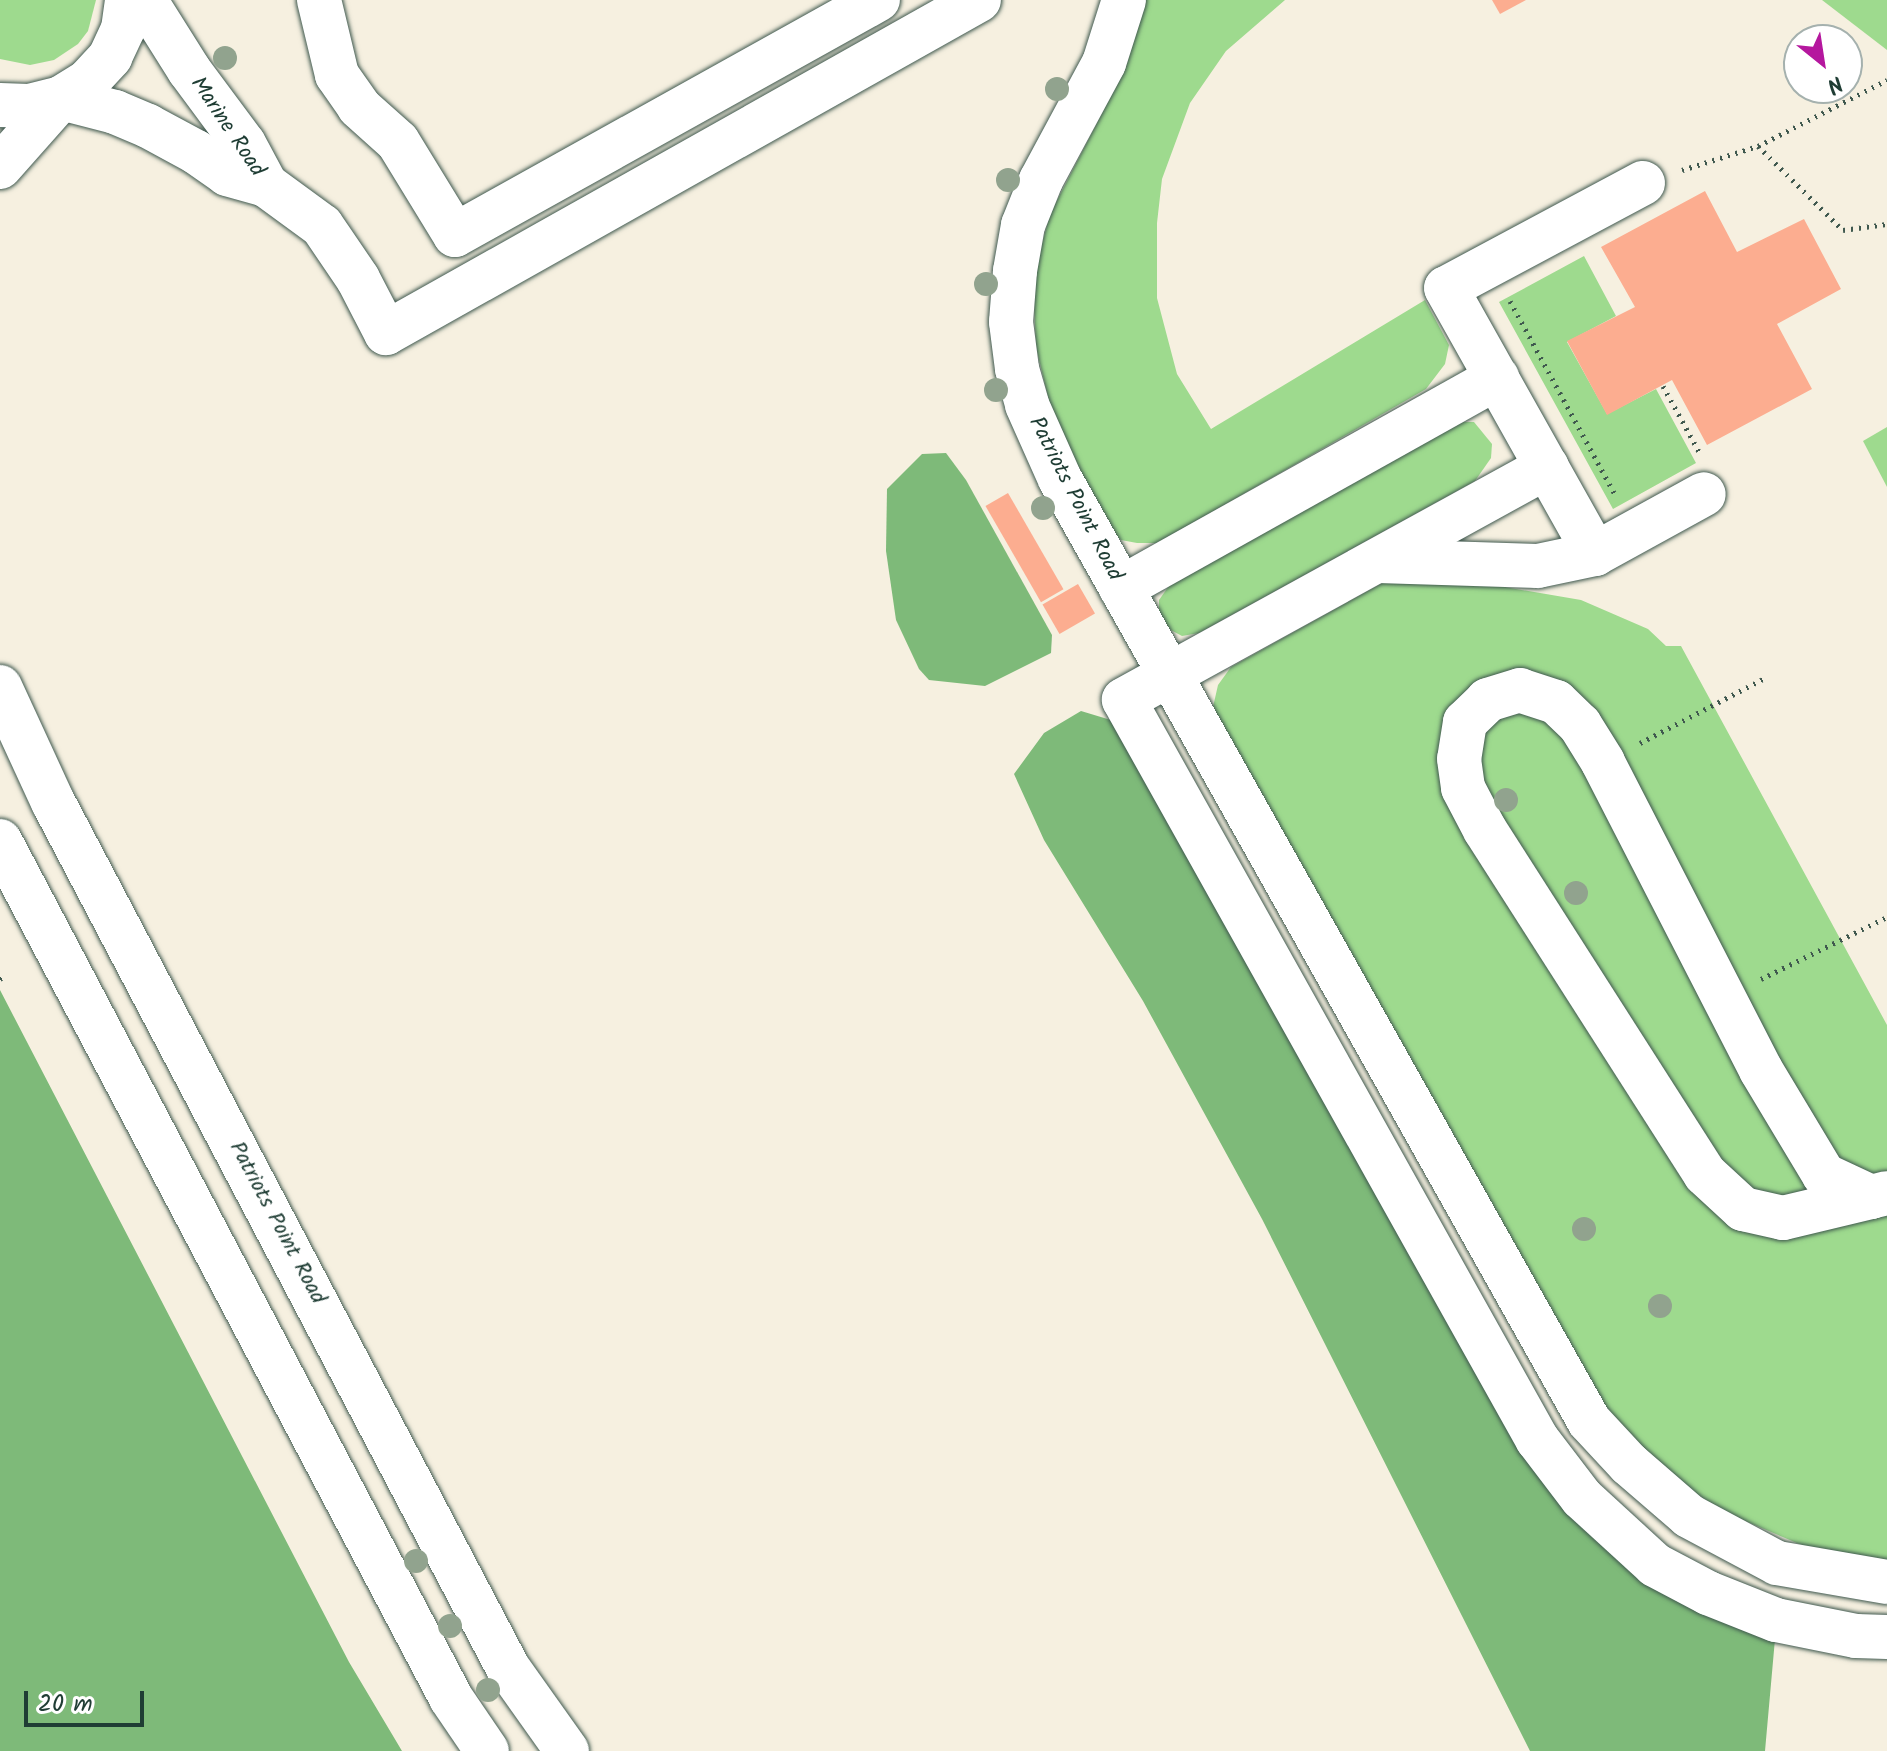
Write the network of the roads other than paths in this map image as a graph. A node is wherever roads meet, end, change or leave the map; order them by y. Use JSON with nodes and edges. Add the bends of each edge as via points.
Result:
{"nodes":[{"id":1,"x":127,"y":0,"type":"edge"},
{"id":2,"x":145,"y":0,"type":"edge"},
{"id":3,"x":319,"y":0,"type":"edge"},
{"id":4,"x":878,"y":0,"type":"edge"},
{"id":5,"x":979,"y":0,"type":"edge"},
{"id":6,"x":1124,"y":0,"type":"edge"},
{"id":7,"x":61,"y":98,"type":"junction"},
{"id":8,"x":0,"y":105,"type":"edge"},
{"id":9,"x":0,"y":167,"type":"edge"},
{"id":10,"x":1643,"y":183,"type":"road end"},
{"id":11,"x":266,"y":185,"type":"junction"},
{"id":12,"x":1497,"y":378,"type":"junction"},
{"id":13,"x":1547,"y":467,"type":"junction"},
{"id":14,"x":1705,"y":478,"type":"road end"},
{"id":15,"x":1595,"y":554,"type":"junction"},
{"id":16,"x":1376,"y":561,"type":"junction"},
{"id":17,"x":1121,"y":588,"type":"junction"},
{"id":18,"x":1169,"y":675,"type":"junction"},
{"id":19,"x":0,"y":687,"type":"edge"},
{"id":20,"x":0,"y":841,"type":"edge"},
{"id":21,"x":1879,"y":1195,"type":"edge"},
{"id":22,"x":382,"y":1426,"type":"junction"},
{"id":23,"x":325,"y":1456,"type":"junction"},
{"id":24,"x":1887,"y":1582,"type":"edge"},
{"id":25,"x":1887,"y":1637,"type":"edge"},
{"id":26,"x":487,"y":1751,"type":"edge"},
{"id":27,"x":567,"y":1751,"type":"edge"}],
"edges":[{"from":1,"to":7,"type":"street","via":[[123,29],[110,57],[88,81]]},
{"from":2,"to":11,"type":"street","name":"Marine Road","via":[[244,144]]},
{"from":3,"to":4,"type":"street","via":[[337,75],[359,107],[398,142],[455,235]]},
{"from":5,"to":11,"type":"street","via":[[386,333],[322,226]]},
{"from":6,"to":17,"type":"street","name":"Patriots Point Road","via":[[1104,63],[1041,180],[1023,225],[1011,322],[1027,405],[1060,479]]},
{"from":7,"to":8,"type":"street","via":[[29,106]]},
{"from":7,"to":9,"type":"street"},
{"from":7,"to":11,"type":"street","name":"Marine Road","via":[[148,126],[227,174]]},
{"from":10,"to":12,"type":"street","via":[[1446,288]]},
{"from":12,"to":13,"type":"street"},
{"from":12,"to":17,"type":"street"},
{"from":13,"to":15,"type":"street"},
{"from":13,"to":16,"type":"street"},
{"from":14,"to":15,"type":"street","via":[[1636,531]]},
{"from":15,"to":16,"type":"street","via":[[1538,566]]},
{"from":16,"to":18,"type":"street"},
{"from":17,"to":18,"type":"street","name":"Patriots Point Road"},
{"from":18,"to":24,"type":"street","name":"Patriots Point Road","via":[[1589,1421],[1689,1516],[1777,1563]]},
{"from":18,"to":25,"type":"street","via":[[1124,700],[1537,1439],[1582,1498],[1655,1565],[1776,1620]]},
{"from":19,"to":22,"type":"street","name":"Patriots Point Road","via":[[53,802]]},
{"from":20,"to":23,"type":"street"},
{"from":21,"to":21,"type":"street","via":[[1783,1218],[1743,1209],[1705,1174],[1463,788],[1459,759],[1465,722],[1488,700],[1520,690],[1556,702],[1580,725],[1761,1070],[1824,1175]]},
{"from":22,"to":23,"type":"street"},
{"from":22,"to":27,"type":"street","name":"Patriots Point Road","via":[[508,1668]]},
{"from":23,"to":26,"type":"street","via":[[451,1698]]}]}
